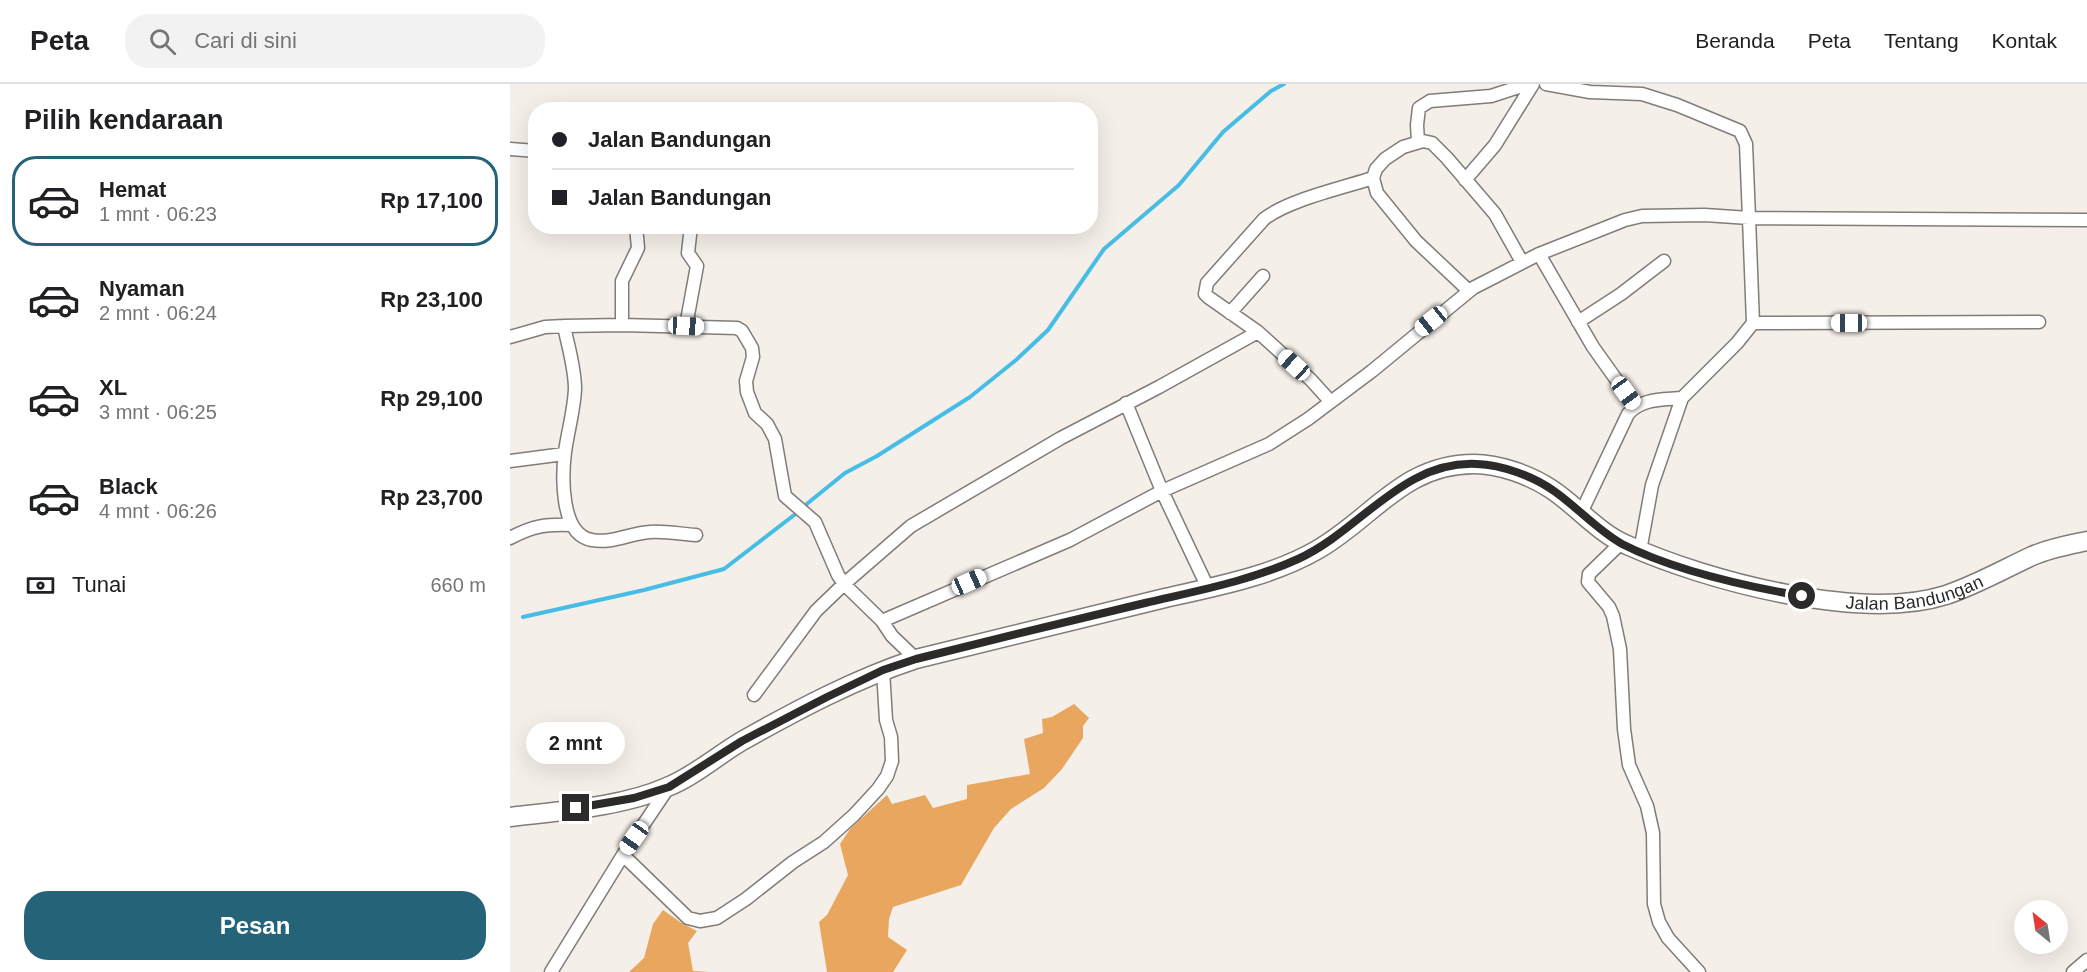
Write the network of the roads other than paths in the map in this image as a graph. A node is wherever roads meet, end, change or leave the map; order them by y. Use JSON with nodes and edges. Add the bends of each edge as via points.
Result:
{"nodes":[{"id":1,"x":1528,"y":84,"type":"edge"},
{"id":2,"x":1533,"y":84,"type":"edge"},
{"id":3,"x":1546,"y":84,"type":"edge"},
{"id":4,"x":1418,"y":142,"type":"junction"},
{"id":5,"x":510,"y":149,"type":"edge"},
{"id":6,"x":528,"y":150,"type":"edge"},
{"id":7,"x":1374,"y":178,"type":"junction"},
{"id":8,"x":1465,"y":180,"type":"junction"},
{"id":9,"x":1749,"y":218,"type":"junction"},
{"id":10,"x":2087,"y":220,"type":"edge"},
{"id":11,"x":637,"y":234,"type":"edge"},
{"id":12,"x":690,"y":234,"type":"edge"},
{"id":13,"x":1539,"y":254,"type":"junction"},
{"id":14,"x":1664,"y":261,"type":"dead end"},
{"id":15,"x":1522,"y":262,"type":"junction"},
{"id":16,"x":1263,"y":276,"type":"dead end"},
{"id":17,"x":1469,"y":291,"type":"junction"},
{"id":18,"x":1230,"y":313,"type":"junction"},
{"id":19,"x":1578,"y":322,"type":"junction"},
{"id":20,"x":2039,"y":322,"type":"dead end"},
{"id":21,"x":1753,"y":323,"type":"junction"},
{"id":22,"x":622,"y":325,"type":"junction"},
{"id":23,"x":564,"y":326,"type":"junction"},
{"id":24,"x":686,"y":326,"type":"junction"},
{"id":25,"x":1258,"y":332,"type":"junction"},
{"id":26,"x":510,"y":337,"type":"edge"},
{"id":27,"x":1682,"y":398,"type":"junction"},
{"id":28,"x":1330,"y":401,"type":"junction"},
{"id":29,"x":1126,"y":403,"type":"junction"},
{"id":30,"x":1635,"y":406,"type":"junction"},
{"id":31,"x":564,"y":454,"type":"junction"},
{"id":32,"x":510,"y":461,"type":"edge"},
{"id":33,"x":1162,"y":491,"type":"junction"},
{"id":34,"x":1581,"y":513,"type":"junction"},
{"id":35,"x":571,"y":525,"type":"junction"},
{"id":36,"x":696,"y":535,"type":"dead end"},
{"id":37,"x":510,"y":538,"type":"edge"},
{"id":38,"x":2087,"y":541,"type":"edge"},
{"id":39,"x":1621,"y":543,"type":"junction"},
{"id":40,"x":1640,"y":551,"type":"junction"},
{"id":41,"x":844,"y":584,"type":"junction"},
{"id":42,"x":1208,"y":588,"type":"junction"},
{"id":43,"x":882,"y":621,"type":"junction"},
{"id":44,"x":916,"y":659,"type":"junction"},
{"id":45,"x":883,"y":670,"type":"junction"},
{"id":46,"x":754,"y":695,"type":"dead end"},
{"id":47,"x":669,"y":787,"type":"junction"},
{"id":48,"x":510,"y":817,"type":"edge"},
{"id":49,"x":622,"y":855,"type":"junction"},
{"id":50,"x":2087,"y":960,"type":"edge"},
{"id":51,"x":551,"y":972,"type":"edge"},
{"id":52,"x":1699,"y":972,"type":"edge"},
{"id":53,"x":2073,"y":972,"type":"edge"}],
"edges":[{"from":1,"to":4,"type":"street","via":[[1491,96],[1430,101],[1419,108]]},
{"from":2,"to":8,"type":"street","via":[[1495,145]]},
{"from":3,"to":9,"type":"street","via":[[1590,92],[1642,94],[1740,130],[1746,144]]},
{"from":4,"to":7,"type":"street","via":[[1385,159]]},
{"from":4,"to":8,"type":"street","via":[[1432,143]]},
{"from":5,"to":6,"type":"street"},
{"from":7,"to":17,"type":"street","via":[[1377,193],[1416,241]]},
{"from":7,"to":18,"type":"street","via":[[1288,205],[1264,219],[1207,283],[1205,294]]},
{"from":8,"to":15,"type":"street","via":[[1495,214]]},
{"from":9,"to":10,"type":"street"},
{"from":9,"to":13,"type":"street","via":[[1642,216]]},
{"from":9,"to":21,"type":"street"},
{"from":11,"to":22,"type":"street","via":[[638,248],[622,281]]},
{"from":12,"to":24,"type":"street","via":[[688,253],[697,266]]},
{"from":13,"to":15,"type":"street"},
{"from":13,"to":19,"type":"street"},
{"from":14,"to":19,"type":"street"},
{"from":15,"to":17,"type":"street"},
{"from":16,"to":18,"type":"street"},
{"from":17,"to":28,"type":"street"},
{"from":18,"to":25,"type":"street"},
{"from":19,"to":30,"type":"street"},
{"from":20,"to":21,"type":"street"},
{"from":21,"to":27,"type":"street"},
{"from":22,"to":23,"type":"street"},
{"from":22,"to":24,"type":"street"},
{"from":23,"to":26,"type":"street"},
{"from":23,"to":31,"type":"street","via":[[575,387]]},
{"from":24,"to":41,"type":"street","via":[[737,328],[748,340],[753,357],[746,381],[750,403],[771,431],[785,496],[815,522]]},
{"from":25,"to":28,"type":"street"},
{"from":25,"to":29,"type":"street"},
{"from":27,"to":30,"type":"street","via":[[1652,400]]},
{"from":27,"to":40,"type":"street","via":[[1652,485]]},
{"from":28,"to":33,"type":"street","via":[[1269,444]]},
{"from":29,"to":33,"type":"street"},
{"from":29,"to":41,"type":"street","via":[[992,476],[911,526]]},
{"from":30,"to":34,"type":"street","via":[[1621,427]]},
{"from":31,"to":32,"type":"street"},
{"from":31,"to":35,"type":"street","via":[[565,504]]},
{"from":33,"to":42,"type":"street"},
{"from":33,"to":43,"type":"street","via":[[1070,540]]},
{"from":34,"to":39,"type":"main road","name":"Jalan Bandungan"},
{"from":34,"to":42,"type":"main road","name":"Jalan Bandungan","via":[[1552,489],[1504,468],[1451,465],[1424,473],[1401,486],[1311,554],[1279,568]]},
{"from":35,"to":36,"type":"street","via":[[580,536],[591,540],[652,532]]},
{"from":35,"to":37,"type":"street","via":[[548,524]]},
{"from":38,"to":40,"type":"main road","name":"Jalan Bandungan","via":[[2039,553],[1948,595],[1896,603],[1855,603],[1753,587]]},
{"from":39,"to":40,"type":"main road","name":"Jalan Bandungan"},
{"from":39,"to":52,"type":"street","via":[[1589,574],[1588,582],[1613,616],[1620,649],[1629,765],[1647,806],[1653,833],[1654,904],[1659,922]]},
{"from":41,"to":43,"type":"street"},
{"from":41,"to":46,"type":"street","via":[[810,619]]},
{"from":42,"to":44,"type":"main road","name":"Jalan Bandungan"},
{"from":43,"to":44,"type":"street"},
{"from":44,"to":45,"type":"main road","name":"Jalan Bandungan"},
{"from":45,"to":47,"type":"main road","name":"Jalan Bandungan","via":[[742,741]]},
{"from":45,"to":49,"type":"street","via":[[892,761],[887,776],[854,815],[824,842],[746,899],[717,918],[688,918]]},
{"from":47,"to":48,"type":"main road","name":"Jalan Bandungan","via":[[634,798]]},
{"from":47,"to":49,"type":"street"},
{"from":49,"to":51,"type":"street"},
{"from":50,"to":53,"type":"street"}]}
